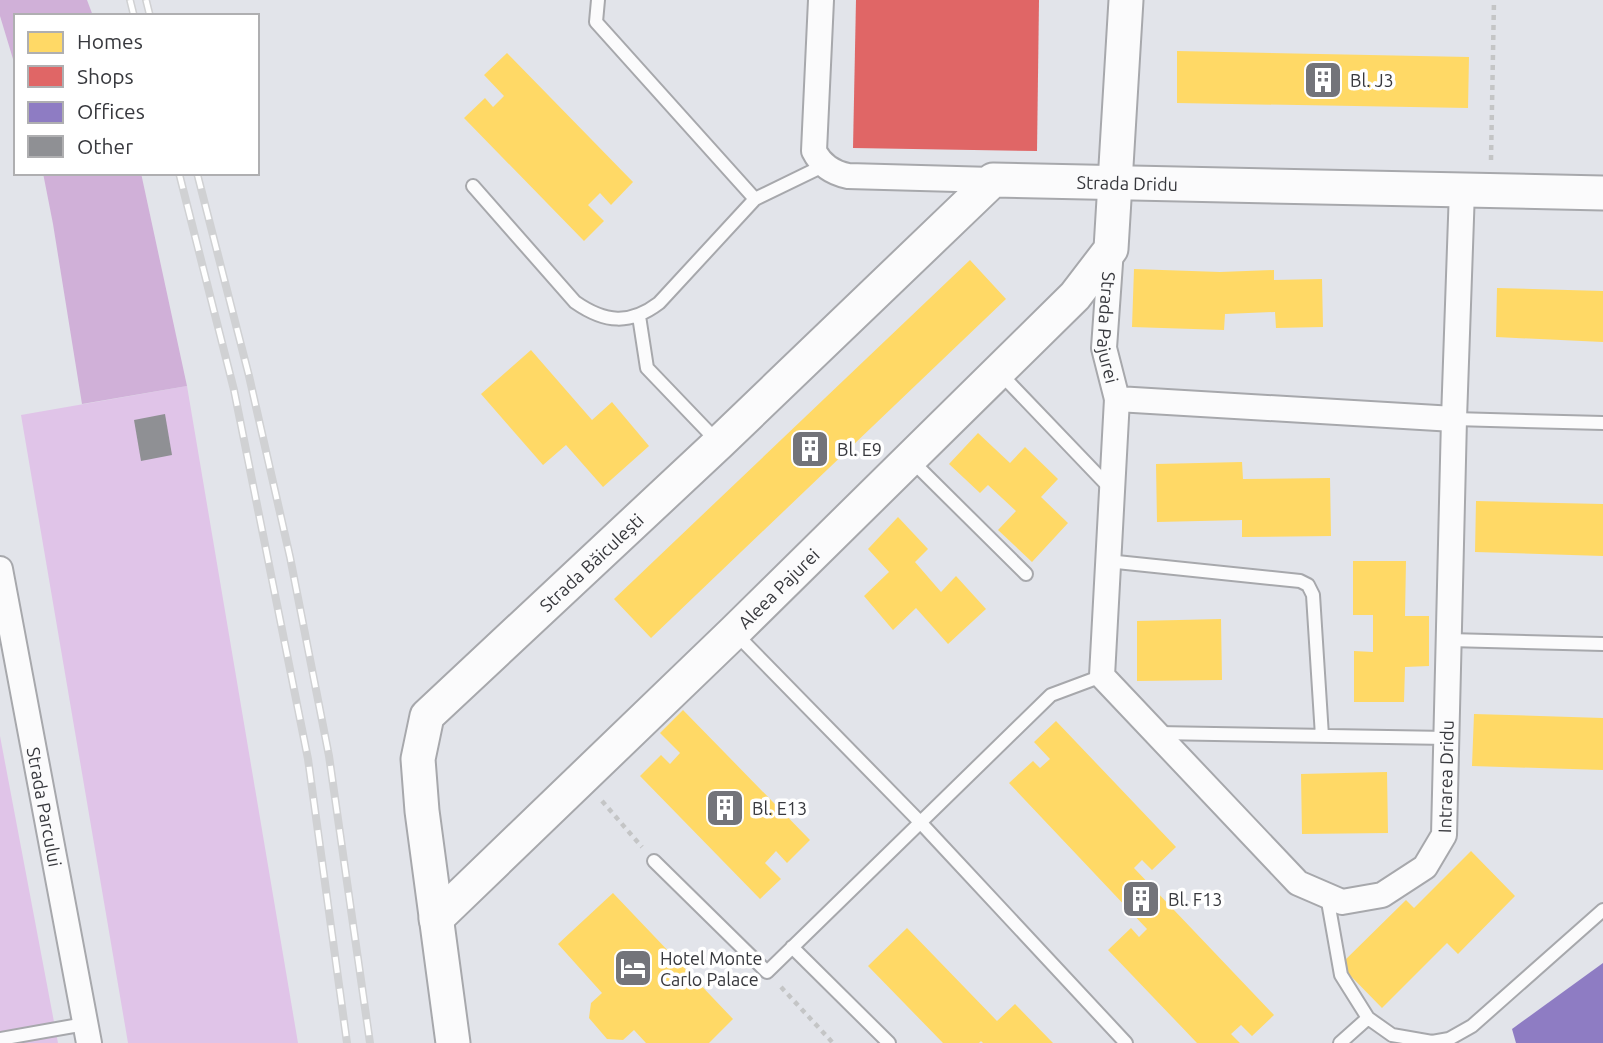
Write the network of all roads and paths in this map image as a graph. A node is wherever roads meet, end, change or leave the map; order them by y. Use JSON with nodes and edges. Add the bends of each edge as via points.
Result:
{"nodes":[{"id":1,"x":598,"y":0,"type":"edge"},
{"id":2,"x":821,"y":0,"type":"edge"},
{"id":3,"x":1126,"y":0,"type":"edge"},
{"id":4,"x":1494,"y":0,"type":"edge"},
{"id":5,"x":825,"y":165,"type":"junction"},
{"id":6,"x":992,"y":180,"type":"junction"},
{"id":7,"x":1115,"y":181,"type":"junction"},
{"id":8,"x":473,"y":186,"type":"dead end"},
{"id":9,"x":1476,"y":190,"type":"junction"},
{"id":10,"x":1603,"y":193,"type":"edge"},
{"id":11,"x":755,"y":199,"type":"junction"},
{"id":12,"x":1111,"y":249,"type":"junction"},
{"id":13,"x":639,"y":316,"type":"junction"},
{"id":14,"x":998,"y":371,"type":"junction"},
{"id":15,"x":1117,"y":399,"type":"junction"},
{"id":16,"x":1454,"y":419,"type":"junction"},
{"id":17,"x":1603,"y":423,"type":"edge"},
{"id":18,"x":719,"y":443,"type":"junction"},
{"id":19,"x":909,"y":458,"type":"junction"},
{"id":20,"x":1110,"y":488,"type":"junction"},
{"id":21,"x":1107,"y":561,"type":"junction"},
{"id":22,"x":0,"y":569,"type":"edge"},
{"id":23,"x":1026,"y":574,"type":"dead end"},
{"id":24,"x":734,"y":632,"type":"junction"},
{"id":25,"x":1449,"y":640,"type":"junction"},
{"id":26,"x":1603,"y":644,"type":"edge"},
{"id":27,"x":1102,"y":676,"type":"junction"},
{"id":28,"x":1156,"y":733,"type":"junction"},
{"id":29,"x":1322,"y":736,"type":"junction"},
{"id":30,"x":1447,"y":738,"type":"junction"},
{"id":31,"x":582,"y":778,"type":"junction"},
{"id":32,"x":920,"y":822,"type":"junction"},
{"id":33,"x":654,"y":860,"type":"joint"},
{"id":34,"x":1327,"y":895,"type":"junction"},
{"id":35,"x":1603,"y":910,"type":"edge"},
{"id":36,"x":436,"y":919,"type":"junction"},
{"id":37,"x":792,"y":947,"type":"junction"},
{"id":38,"x":767,"y":972,"type":"junction"},
{"id":39,"x":1368,"y":1018,"type":"junction"},
{"id":40,"x":87,"y":1034,"type":"edge"},
{"id":41,"x":0,"y":1039,"type":"edge"},
{"id":42,"x":453,"y":1043,"type":"edge"},
{"id":43,"x":833,"y":1043,"type":"edge"},
{"id":44,"x":889,"y":1043,"type":"edge"},
{"id":45,"x":1126,"y":1043,"type":"edge"},
{"id":46,"x":1340,"y":1043,"type":"edge"}],
"edges":[{"from":1,"to":11,"type":"lane","via":[[596,22]]},
{"from":2,"to":5,"type":"street","via":[[814,151]]},
{"from":3,"to":7,"type":"street","name":"Strada Pajurei"},
{"from":4,"to":9,"type":"path"},
{"from":5,"to":6,"type":"street","name":"Strada Dridu","via":[[848,176]]},
{"from":5,"to":11,"type":"lane"},
{"from":6,"to":7,"type":"street","name":"Strada Dridu"},
{"from":6,"to":18,"type":"street","name":"Strada Băiculești"},
{"from":7,"to":9,"type":"street","name":"Strada Dridu"},
{"from":7,"to":12,"type":"street","name":"Strada Pajurei"},
{"from":8,"to":13,"type":"lane","via":[[575,302],[610,318]]},
{"from":9,"to":10,"type":"street","name":"Strada Dridu"},
{"from":9,"to":16,"type":"street","name":"Intrarea Dridu"},
{"from":11,"to":13,"type":"lane","via":[[659,303]]},
{"from":12,"to":14,"type":"street","name":"Aleea Pajurei","via":[[1075,296]]},
{"from":12,"to":15,"type":"street","name":"Strada Pajurei","via":[[1104,348]]},
{"from":13,"to":18,"type":"lane","via":[[647,368]]},
{"from":14,"to":19,"type":"street","name":"Aleea Pajurei"},
{"from":14,"to":20,"type":"lane"},
{"from":15,"to":16,"type":"street","name":"Strada Pajurei"},
{"from":15,"to":20,"type":"street"},
{"from":16,"to":17,"type":"lane"},
{"from":16,"to":25,"type":"street","name":"Intrarea Dridu"},
{"from":18,"to":36,"type":"street","name":"Strada Băiculești","via":[[427,716],[418,759]]},
{"from":19,"to":23,"type":"lane"},
{"from":19,"to":24,"type":"street","name":"Aleea Pajurei"},
{"from":20,"to":21,"type":"street"},
{"from":21,"to":27,"type":"street"},
{"from":21,"to":29,"type":"lane","via":[[1308,585],[1313,595]]},
{"from":22,"to":40,"type":"street","name":"Strada Parcului"},
{"from":24,"to":31,"type":"street","name":"Aleea Pajurei"},
{"from":24,"to":32,"type":"lane"},
{"from":25,"to":26,"type":"lane"},
{"from":25,"to":30,"type":"street","name":"Intrarea Dridu"},
{"from":27,"to":28,"type":"street","name":"Intrarea Dridu"},
{"from":27,"to":32,"type":"lane","via":[[1051,695]]},
{"from":28,"to":29,"type":"lane"},
{"from":28,"to":34,"type":"street","name":"Intrarea Dridu","via":[[1298,883]]},
{"from":29,"to":30,"type":"lane"},
{"from":30,"to":34,"type":"street","name":"Intrarea Dridu","via":[[1444,835],[1425,867],[1382,895],[1342,902]]},
{"from":31,"to":33,"type":"path"},
{"from":31,"to":36,"type":"street","name":"Aleea Pajurei"},
{"from":32,"to":37,"type":"lane"},
{"from":32,"to":45,"type":"lane"},
{"from":33,"to":38,"type":"lane"},
{"from":34,"to":39,"type":"lane","via":[[1341,975]]},
{"from":35,"to":39,"type":"lane","via":[[1472,1026],[1450,1039],[1432,1042],[1392,1035]]},
{"from":36,"to":42,"type":"street","name":"Strada Băiculești"},
{"from":37,"to":38,"type":"lane"},
{"from":37,"to":44,"type":"lane"},
{"from":38,"to":43,"type":"path"},
{"from":39,"to":46,"type":"lane"},
{"from":40,"to":41,"type":"lane"}]}
